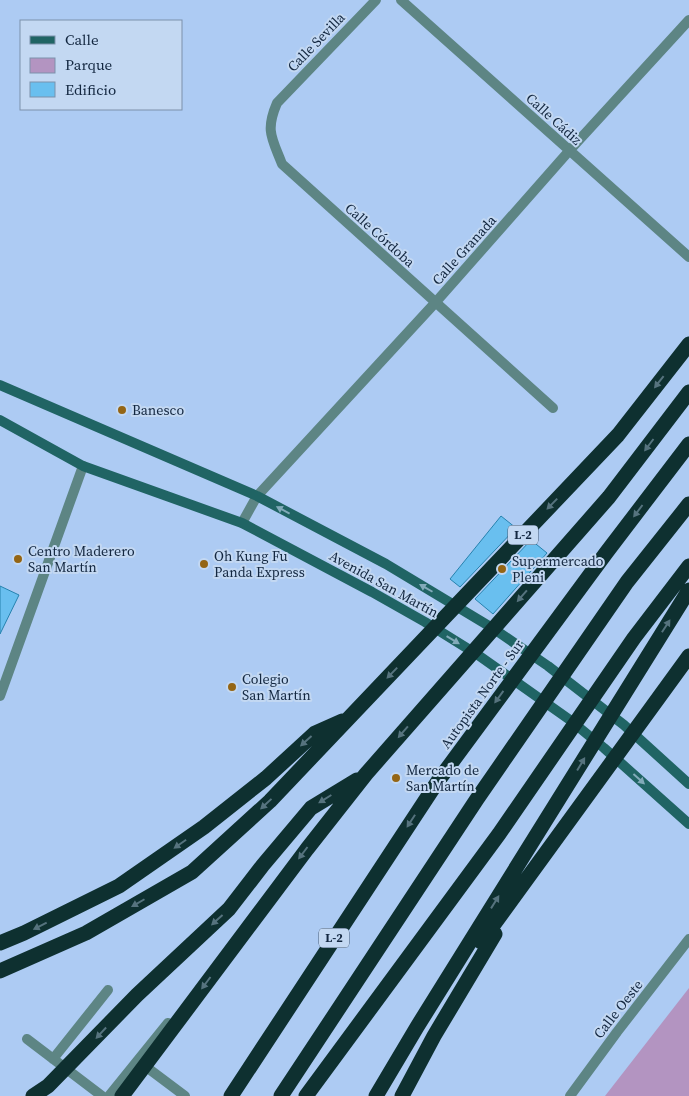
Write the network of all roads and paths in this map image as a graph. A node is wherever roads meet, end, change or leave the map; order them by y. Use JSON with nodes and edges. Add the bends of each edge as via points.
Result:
{"nodes":[{"id":1,"x":376,"y":0,"type":"edge"},
{"id":2,"x":401,"y":0,"type":"edge"},
{"id":3,"x":689,"y":20,"type":"edge"},
{"id":4,"x":277,"y":104,"type":"joint"},
{"id":5,"x":570,"y":151,"type":"junction"},
{"id":6,"x":689,"y":257,"type":"edge"},
{"id":7,"x":435,"y":303,"type":"junction"},
{"id":8,"x":689,"y":344,"type":"edge"},
{"id":9,"x":0,"y":384,"type":"edge"},
{"id":10,"x":689,"y":392,"type":"edge"},
{"id":11,"x":553,"y":408,"type":"dead end"},
{"id":12,"x":0,"y":420,"type":"edge"},
{"id":13,"x":689,"y":444,"type":"edge"},
{"id":14,"x":83,"y":466,"type":"junction"},
{"id":15,"x":257,"y":496,"type":"junction"},
{"id":16,"x":689,"y":504,"type":"edge"},
{"id":17,"x":242,"y":522,"type":"junction"},
{"id":18,"x":689,"y":566,"type":"edge"},
{"id":19,"x":689,"y":590,"type":"edge"},
{"id":20,"x":689,"y":652,"type":"edge"},
{"id":21,"x":689,"y":656,"type":"edge"},
{"id":22,"x":0,"y":696,"type":"edge"},
{"id":23,"x":348,"y":719,"type":"junction"},
{"id":24,"x":624,"y":724,"type":"junction"},
{"id":25,"x":366,"y":774,"type":"junction"},
{"id":26,"x":689,"y":784,"type":"edge"},
{"id":27,"x":689,"y":824,"type":"edge"},
{"id":28,"x":527,"y":879,"type":"junction"},
{"id":29,"x":689,"y":940,"type":"edge"},
{"id":30,"x":0,"y":942,"type":"edge"},
{"id":31,"x":460,"y":958,"type":"junction"},
{"id":32,"x":0,"y":971,"type":"edge"},
{"id":33,"x":108,"y":990,"type":"dead end"},
{"id":34,"x":168,"y":1023,"type":"dead end"},
{"id":35,"x":27,"y":1039,"type":"dead end"},
{"id":36,"x":53,"y":1059,"type":"junction"},
{"id":37,"x":138,"y":1060,"type":"junction"},
{"id":38,"x":33,"y":1096,"type":"edge"},
{"id":39,"x":102,"y":1096,"type":"edge"},
{"id":40,"x":109,"y":1096,"type":"edge"},
{"id":41,"x":122,"y":1096,"type":"edge"},
{"id":42,"x":185,"y":1096,"type":"edge"},
{"id":43,"x":231,"y":1096,"type":"edge"},
{"id":44,"x":281,"y":1096,"type":"edge"},
{"id":45,"x":306,"y":1096,"type":"edge"},
{"id":46,"x":376,"y":1096,"type":"edge"},
{"id":47,"x":402,"y":1096,"type":"edge"},
{"id":48,"x":570,"y":1096,"type":"edge"}],
"edges":[{"from":1,"to":4,"type":"street","name":"Calle Sevilla"},
{"from":2,"to":5,"type":"street","name":"Calle Cádiz"},
{"from":3,"to":5,"type":"street","name":"Calle Granada"},
{"from":4,"to":7,"type":"street","name":"Calle Córdoba","via":[[269,132],[282,164]]},
{"from":5,"to":6,"type":"street","name":"Calle Cádiz"},
{"from":5,"to":7,"type":"street","name":"Calle Granada"},
{"from":7,"to":11,"type":"street","name":"Calle Córdoba"},
{"from":7,"to":15,"type":"street","name":"Calle Granada"},
{"from":8,"to":23,"type":"highway","number":"L-2","one_way":true,"via":[[618,435]]},
{"from":9,"to":15,"type":"main road","name":"Avenida San Martín"},
{"from":10,"to":25,"type":"highway","one_way":true,"via":[[609,497]]},
{"from":12,"to":14,"type":"main road","name":"Avenida San Martín"},
{"from":13,"to":43,"type":"highway","name":"Autopista Norte - Sur","number":"L-2","one_way":true,"via":[[438,781]]},
{"from":14,"to":17,"type":"main road","name":"Avenida San Martín"},
{"from":14,"to":22,"type":"street"},
{"from":15,"to":17,"type":"street","name":"Calle Granada"},
{"from":24,"to":15,"type":"main road","name":"Avenida San Martín","one_way":true,"via":[[494,629],[386,564]]},
{"from":16,"to":44,"type":"highway","via":[[627,582],[477,799]]},
{"from":17,"to":27,"type":"main road","name":"Avenida San Martín","one_way":true,"via":[[372,592],[478,655],[570,720]]},
{"from":18,"to":45,"type":"highway","via":[[634,638],[499,834]]},
{"from":31,"to":19,"type":"highway","one_way":true},
{"from":20,"to":24,"type":"street","via":[[638,719]]},
{"from":21,"to":28,"type":"highway"},
{"from":23,"to":30,"type":"highway","one_way":true,"via":[[315,733],[266,778],[204,827],[119,886],[24,934]]},
{"from":23,"to":32,"type":"highway","one_way":true,"via":[[270,801],[192,872],[86,933]]},
{"from":24,"to":26,"type":"main road","name":"Avenida San Martín"},
{"from":25,"to":38,"type":"highway","one_way":true,"via":[[311,808],[229,909],[137,995],[48,1086]]},
{"from":25,"to":41,"type":"highway","one_way":true},
{"from":28,"to":31,"type":"highway","via":[[480,943]]},
{"from":28,"to":47,"type":"highway"},
{"from":29,"to":48,"type":"street","name":"Calle Oeste"},
{"from":31,"to":46,"type":"highway"},
{"from":33,"to":36,"type":"street"},
{"from":34,"to":37,"type":"street"},
{"from":35,"to":36,"type":"street"},
{"from":36,"to":39,"type":"street"},
{"from":37,"to":40,"type":"street"},
{"from":37,"to":42,"type":"street"}]}
